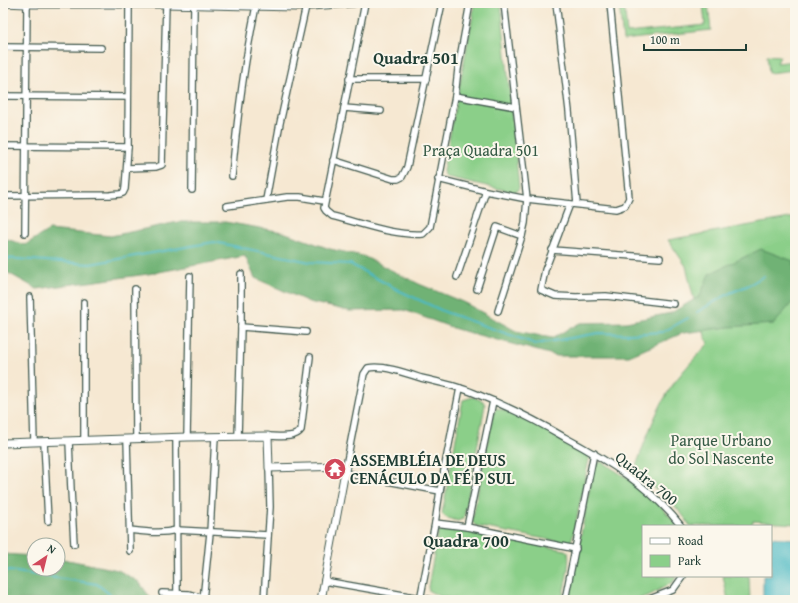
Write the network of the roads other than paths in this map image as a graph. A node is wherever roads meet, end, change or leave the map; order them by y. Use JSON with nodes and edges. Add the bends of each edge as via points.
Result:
{"nodes":[{"id":1,"x":3,"y":3,"type":"edge"},
{"id":2,"x":9,"y":3,"type":"edge"},
{"id":3,"x":84,"y":3,"type":"edge"},
{"id":4,"x":129,"y":3,"type":"edge"},
{"id":5,"x":166,"y":3,"type":"edge"},
{"id":6,"x":354,"y":3,"type":"edge"},
{"id":7,"x":365,"y":3,"type":"edge"},
{"id":8,"x":442,"y":3,"type":"edge"},
{"id":9,"x":470,"y":3,"type":"edge"},
{"id":10,"x":504,"y":3,"type":"edge"},
{"id":11,"x":556,"y":3,"type":"edge"},
{"id":12,"x":610,"y":3,"type":"edge"},
{"id":13,"x":27,"y":4,"type":"junction"},
{"id":14,"x":194,"y":4,"type":"junction"},
{"id":15,"x":203,"y":4,"type":"edge"},
{"id":16,"x":230,"y":4,"type":"edge"},
{"id":17,"x":322,"y":4,"type":"edge"},
{"id":18,"x":255,"y":5,"type":"edge"},
{"id":19,"x":296,"y":5,"type":"edge"},
{"id":20,"x":306,"y":6,"type":"junction"},
{"id":21,"x":3,"y":47,"type":"edge"},
{"id":22,"x":26,"y":47,"type":"junction"},
{"id":23,"x":101,"y":48,"type":"dead end"},
{"id":24,"x":350,"y":79,"type":"junction"},
{"id":25,"x":426,"y":79,"type":"junction"},
{"id":26,"x":3,"y":96,"type":"edge"},
{"id":27,"x":455,"y":96,"type":"junction"},
{"id":28,"x":25,"y":97,"type":"junction"},
{"id":29,"x":128,"y":98,"type":"junction"},
{"id":30,"x":516,"y":107,"type":"junction"},
{"id":31,"x":344,"y":108,"type":"junction"},
{"id":32,"x":381,"y":111,"type":"dead end"},
{"id":33,"x":3,"y":146,"type":"edge"},
{"id":34,"x":25,"y":147,"type":"junction"},
{"id":35,"x":128,"y":147,"type":"junction"},
{"id":36,"x":333,"y":160,"type":"junction"},
{"id":37,"x":127,"y":168,"type":"junction"},
{"id":38,"x":232,"y":176,"type":"dead end"},
{"id":39,"x":438,"y":179,"type":"junction"},
{"id":40,"x":192,"y":190,"type":"dead end"},
{"id":41,"x":486,"y":191,"type":"junction"},
{"id":42,"x":3,"y":196,"type":"edge"},
{"id":43,"x":26,"y":196,"type":"junction"},
{"id":44,"x":527,"y":199,"type":"junction"},
{"id":45,"x":266,"y":200,"type":"junction"},
{"id":46,"x":324,"y":201,"type":"junction"},
{"id":47,"x":570,"y":204,"type":"junction"},
{"id":48,"x":577,"y":204,"type":"junction"},
{"id":49,"x":227,"y":206,"type":"dead end"},
{"id":50,"x":25,"y":233,"type":"dead end"},
{"id":51,"x":522,"y":236,"type":"junction"},
{"id":52,"x":552,"y":250,"type":"junction"},
{"id":53,"x":660,"y":258,"type":"dead end"},
{"id":54,"x":241,"y":274,"type":"dead end"},
{"id":55,"x":190,"y":276,"type":"dead end"},
{"id":56,"x":457,"y":277,"type":"dead end"},
{"id":57,"x":135,"y":289,"type":"dead end"},
{"id":58,"x":477,"y":289,"type":"dead end"},
{"id":59,"x":30,"y":297,"type":"dead end"},
{"id":60,"x":84,"y":302,"type":"dead end"},
{"id":61,"x":674,"y":304,"type":"dead end"},
{"id":62,"x":498,"y":311,"type":"dead end"},
{"id":63,"x":241,"y":327,"type":"junction"},
{"id":64,"x":306,"y":332,"type":"dead end"},
{"id":65,"x":310,"y":357,"type":"dead end"},
{"id":66,"x":460,"y":388,"type":"junction"},
{"id":67,"x":493,"y":401,"type":"junction"},
{"id":68,"x":238,"y":436,"type":"junction"},
{"id":69,"x":268,"y":436,"type":"junction"},
{"id":70,"x":187,"y":437,"type":"junction"},
{"id":71,"x":215,"y":437,"type":"junction"},
{"id":72,"x":176,"y":438,"type":"junction"},
{"id":73,"x":127,"y":439,"type":"junction"},
{"id":74,"x":136,"y":439,"type":"junction"},
{"id":75,"x":84,"y":440,"type":"junction"},
{"id":76,"x":69,"y":441,"type":"junction"},
{"id":77,"x":34,"y":442,"type":"junction"},
{"id":78,"x":44,"y":442,"type":"junction"},
{"id":79,"x":3,"y":443,"type":"edge"},
{"id":80,"x":594,"y":453,"type":"junction"},
{"id":81,"x":269,"y":468,"type":"junction"},
{"id":82,"x":345,"y":470,"type":"junction"},
{"id":83,"x":440,"y":491,"type":"junction"},
{"id":84,"x":48,"y":521,"type":"dead end"},
{"id":85,"x":435,"y":523,"type":"junction"},
{"id":86,"x":681,"y":525,"type":"edge"},
{"id":87,"x":467,"y":528,"type":"junction"},
{"id":88,"x":130,"y":530,"type":"junction"},
{"id":89,"x":177,"y":530,"type":"junction"},
{"id":90,"x":210,"y":533,"type":"junction"},
{"id":91,"x":268,"y":535,"type":"junction"},
{"id":92,"x":74,"y":544,"type":"dead end"},
{"id":93,"x":576,"y":548,"type":"junction"},
{"id":94,"x":130,"y":551,"type":"dead end"},
{"id":95,"x":681,"y":577,"type":"edge"},
{"id":96,"x":324,"y":581,"type":"junction"},
{"id":97,"x":162,"y":593,"type":"dead end"},
{"id":98,"x":177,"y":594,"type":"junction"},
{"id":99,"x":203,"y":599,"type":"edge"},
{"id":100,"x":420,"y":599,"type":"edge"},
{"id":101,"x":264,"y":600,"type":"edge"},
{"id":102,"x":321,"y":600,"type":"edge"},
{"id":103,"x":432,"y":600,"type":"edge"},
{"id":104,"x":565,"y":600,"type":"edge"},
{"id":105,"x":647,"y":600,"type":"edge"}],
"edges":[{"from":1,"to":2,"type":"street"},
{"from":2,"to":13,"type":"street"},
{"from":3,"to":4,"type":"street"},
{"from":3,"to":13,"type":"street"},
{"from":4,"to":5,"type":"street"},
{"from":4,"to":29,"type":"street"},
{"from":5,"to":14,"type":"street"},
{"from":5,"to":37,"type":"street","via":[[162,165]]},
{"from":6,"to":17,"type":"street"},
{"from":7,"to":24,"type":"street"},
{"from":8,"to":25,"type":"street"},
{"from":9,"to":27,"type":"street"},
{"from":10,"to":30,"type":"street"},
{"from":11,"to":48,"type":"street"},
{"from":12,"to":48,"type":"street","via":[[629,198],[624,206],[616,209]]},
{"from":13,"to":22,"type":"street"},
{"from":14,"to":15,"type":"street"},
{"from":14,"to":40,"type":"street"},
{"from":15,"to":16,"type":"street"},
{"from":16,"to":18,"type":"street"},
{"from":17,"to":20,"type":"street"},
{"from":18,"to":19,"type":"street"},
{"from":18,"to":38,"type":"street","via":[[240,100]]},
{"from":19,"to":20,"type":"street"},
{"from":20,"to":45,"type":"street"},
{"from":21,"to":22,"type":"street"},
{"from":22,"to":23,"type":"street"},
{"from":22,"to":28,"type":"street"},
{"from":24,"to":25,"type":"street"},
{"from":24,"to":31,"type":"street"},
{"from":25,"to":36,"type":"street","via":[[407,167],[402,177],[393,179]]},
{"from":26,"to":28,"type":"street"},
{"from":27,"to":30,"type":"street"},
{"from":27,"to":39,"type":"street"},
{"from":28,"to":29,"type":"street"},
{"from":28,"to":34,"type":"street"},
{"from":29,"to":35,"type":"street"},
{"from":30,"to":44,"type":"street"},
{"from":31,"to":32,"type":"street"},
{"from":31,"to":36,"type":"street"},
{"from":33,"to":34,"type":"street"},
{"from":34,"to":35,"type":"street"},
{"from":34,"to":43,"type":"street"},
{"from":35,"to":37,"type":"street"},
{"from":36,"to":46,"type":"street"},
{"from":37,"to":43,"type":"street","via":[[125,189],[120,194]]},
{"from":39,"to":41,"type":"street"},
{"from":39,"to":46,"type":"street","via":[[430,227],[423,234],[413,235],[332,216],[324,208]]},
{"from":41,"to":44,"type":"street"},
{"from":41,"to":56,"type":"street"},
{"from":42,"to":43,"type":"street"},
{"from":43,"to":50,"type":"street"},
{"from":44,"to":47,"type":"street"},
{"from":44,"to":51,"type":"street"},
{"from":45,"to":46,"type":"street","via":[[300,197]]},
{"from":45,"to":49,"type":"street"},
{"from":47,"to":48,"type":"street"},
{"from":47,"to":52,"type":"street"},
{"from":51,"to":58,"type":"street","via":[[497,227]]},
{"from":51,"to":62,"type":"street"},
{"from":52,"to":53,"type":"street"},
{"from":52,"to":61,"type":"street","via":[[541,290],[545,292],[555,296],[606,296]]},
{"from":54,"to":63,"type":"street"},
{"from":55,"to":70,"type":"street"},
{"from":57,"to":74,"type":"street"},
{"from":59,"to":77,"type":"street"},
{"from":60,"to":75,"type":"street"},
{"from":63,"to":64,"type":"street"},
{"from":63,"to":68,"type":"street"},
{"from":65,"to":69,"type":"street","via":[[300,433]]},
{"from":66,"to":67,"type":"street","name":"Quadra 700"},
{"from":66,"to":82,"type":"street","name":"Quadra 700","via":[[375,367],[368,368],[364,374]]},
{"from":66,"to":83,"type":"street"},
{"from":67,"to":80,"type":"street","name":"Quadra 700"},
{"from":67,"to":87,"type":"street"},
{"from":68,"to":69,"type":"street"},
{"from":68,"to":71,"type":"street"},
{"from":69,"to":81,"type":"street"},
{"from":70,"to":71,"type":"street"},
{"from":70,"to":72,"type":"street"},
{"from":71,"to":90,"type":"street"},
{"from":72,"to":74,"type":"street"},
{"from":72,"to":89,"type":"street"},
{"from":73,"to":74,"type":"street"},
{"from":73,"to":75,"type":"street"},
{"from":73,"to":88,"type":"street"},
{"from":75,"to":76,"type":"street"},
{"from":76,"to":78,"type":"street"},
{"from":76,"to":92,"type":"street"},
{"from":77,"to":78,"type":"street"},
{"from":77,"to":79,"type":"street"},
{"from":78,"to":84,"type":"street"},
{"from":80,"to":86,"type":"street","name":"Quadra 700","via":[[630,477]]},
{"from":80,"to":93,"type":"street","name":"Quadra 700"},
{"from":81,"to":82,"type":"street"},
{"from":81,"to":91,"type":"street"},
{"from":82,"to":83,"type":"street"},
{"from":82,"to":96,"type":"street"},
{"from":83,"to":85,"type":"street"},
{"from":85,"to":87,"type":"street"},
{"from":85,"to":100,"type":"street"},
{"from":87,"to":93,"type":"street"},
{"from":88,"to":89,"type":"street","via":[[146,533]]},
{"from":88,"to":94,"type":"street"},
{"from":89,"to":90,"type":"street"},
{"from":89,"to":98,"type":"street"},
{"from":90,"to":91,"type":"street"},
{"from":90,"to":99,"type":"street"},
{"from":91,"to":101,"type":"street"},
{"from":93,"to":104,"type":"street","name":"Quadra 700"},
{"from":95,"to":105,"type":"street","via":[[673,590]]},
{"from":96,"to":100,"type":"street"},
{"from":96,"to":102,"type":"street"},
{"from":97,"to":98,"type":"street"},
{"from":98,"to":99,"type":"street","via":[[188,594]]},
{"from":100,"to":103,"type":"street"}]}
